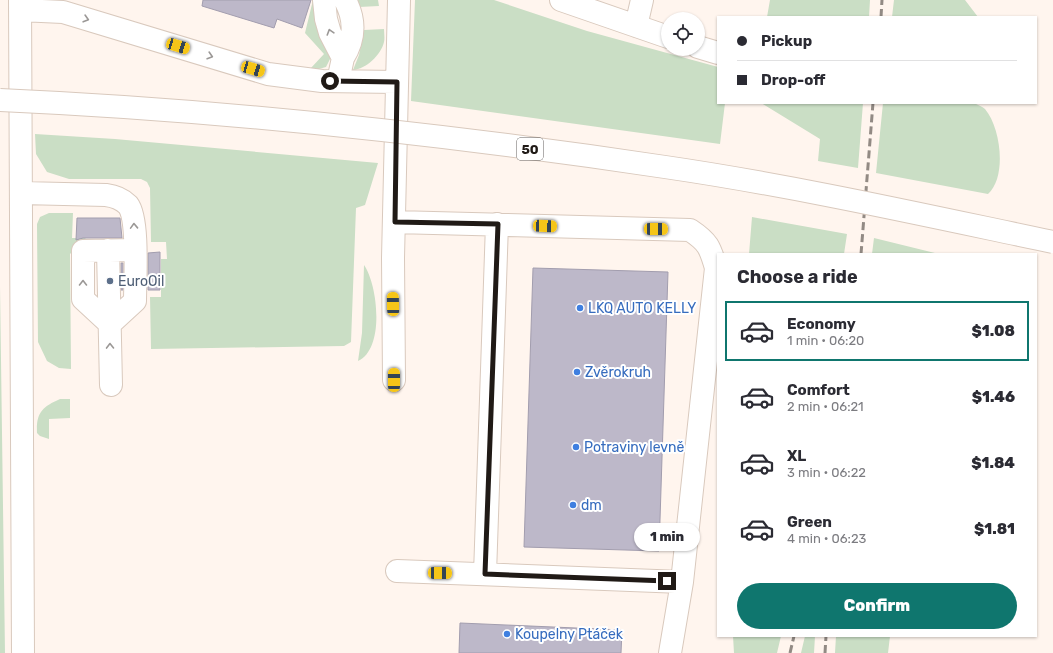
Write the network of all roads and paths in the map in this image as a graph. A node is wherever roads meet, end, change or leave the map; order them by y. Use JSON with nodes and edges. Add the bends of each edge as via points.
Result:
{"nodes":[{"id":1,"x":324,"y":0,"type":"edge"},
{"id":2,"x":345,"y":0,"type":"edge"},
{"id":3,"x":399,"y":0,"type":"edge"},
{"id":4,"x":562,"y":0,"type":"edge"},
{"id":5,"x":642,"y":0,"type":"edge"},
{"id":6,"x":20,"y":5,"type":"edge"},
{"id":7,"x":64,"y":6,"type":"edge"},
{"id":8,"x":636,"y":26,"type":"junction"},
{"id":9,"x":661,"y":35,"type":"edge"},
{"id":10,"x":705,"y":49,"type":"edge"},
{"id":11,"x":717,"y":53,"type":"edge"},
{"id":12,"x":343,"y":58,"type":"junction"},
{"id":13,"x":338,"y":81,"type":"junction"},
{"id":14,"x":397,"y":82,"type":"junction"},
{"id":15,"x":10,"y":93,"type":"edge"},
{"id":16,"x":0,"y":100,"type":"edge"},
{"id":17,"x":22,"y":193,"type":"junction"},
{"id":18,"x":395,"y":222,"type":"junction"},
{"id":19,"x":498,"y":224,"type":"junction"},
{"id":20,"x":1053,"y":242,"type":"edge"},
{"id":21,"x":134,"y":250,"type":"junction"},
{"id":22,"x":110,"y":324,"type":"junction"},
{"id":23,"x":394,"y":380,"type":"dead end"},
{"id":24,"x":111,"y":384,"type":"dead end"},
{"id":25,"x":397,"y":571,"type":"dead end"},
{"id":26,"x":485,"y":574,"type":"junction"},
{"id":27,"x":682,"y":582,"type":"junction"},
{"id":28,"x":23,"y":653,"type":"edge"},
{"id":29,"x":670,"y":653,"type":"edge"}],
"edges":[{"from":12,"to":1,"type":"main road","one_way":true,"via":[[330,33]]},
{"from":2,"to":12,"type":"main road","via":[[352,18],[353,30]]},
{"from":3,"to":14,"type":"main road"},
{"from":4,"to":8,"type":"main road"},
{"from":5,"to":8,"type":"main road"},
{"from":6,"to":7,"type":"main road"},
{"from":6,"to":15,"type":"main road"},
{"from":7,"to":13,"type":"main road","one_way":true,"via":[[268,74],[304,80]]},
{"from":8,"to":9,"type":"main road"},
{"from":10,"to":11,"type":"main road"},
{"from":12,"to":13,"type":"main road"},
{"from":13,"to":14,"type":"main road"},
{"from":14,"to":18,"type":"main road"},
{"from":15,"to":17,"type":"main road"},
{"from":16,"to":20,"type":"main road","number":"50","bridge":true,"via":[[207,112],[317,122],[666,167],[902,210]]},
{"from":21,"to":17,"type":"main road","one_way":true,"via":[[133,217],[128,206],[118,198],[106,195]]},
{"from":17,"to":28,"type":"main road"},
{"from":18,"to":19,"type":"main road"},
{"from":18,"to":23,"type":"main road"},
{"from":19,"to":26,"type":"main road"},
{"from":19,"to":27,"type":"main road","via":[[690,230],[710,247],[716,268]]},
{"from":21,"to":22,"type":"main road","via":[[135,301]]},
{"from":22,"to":21,"type":"main road","one_way":true,"via":[[83,298],[83,251]]},
{"from":24,"to":22,"type":"main road","one_way":true},
{"from":25,"to":26,"type":"main road"},
{"from":26,"to":27,"type":"main road"},
{"from":27,"to":29,"type":"main road"}]}
